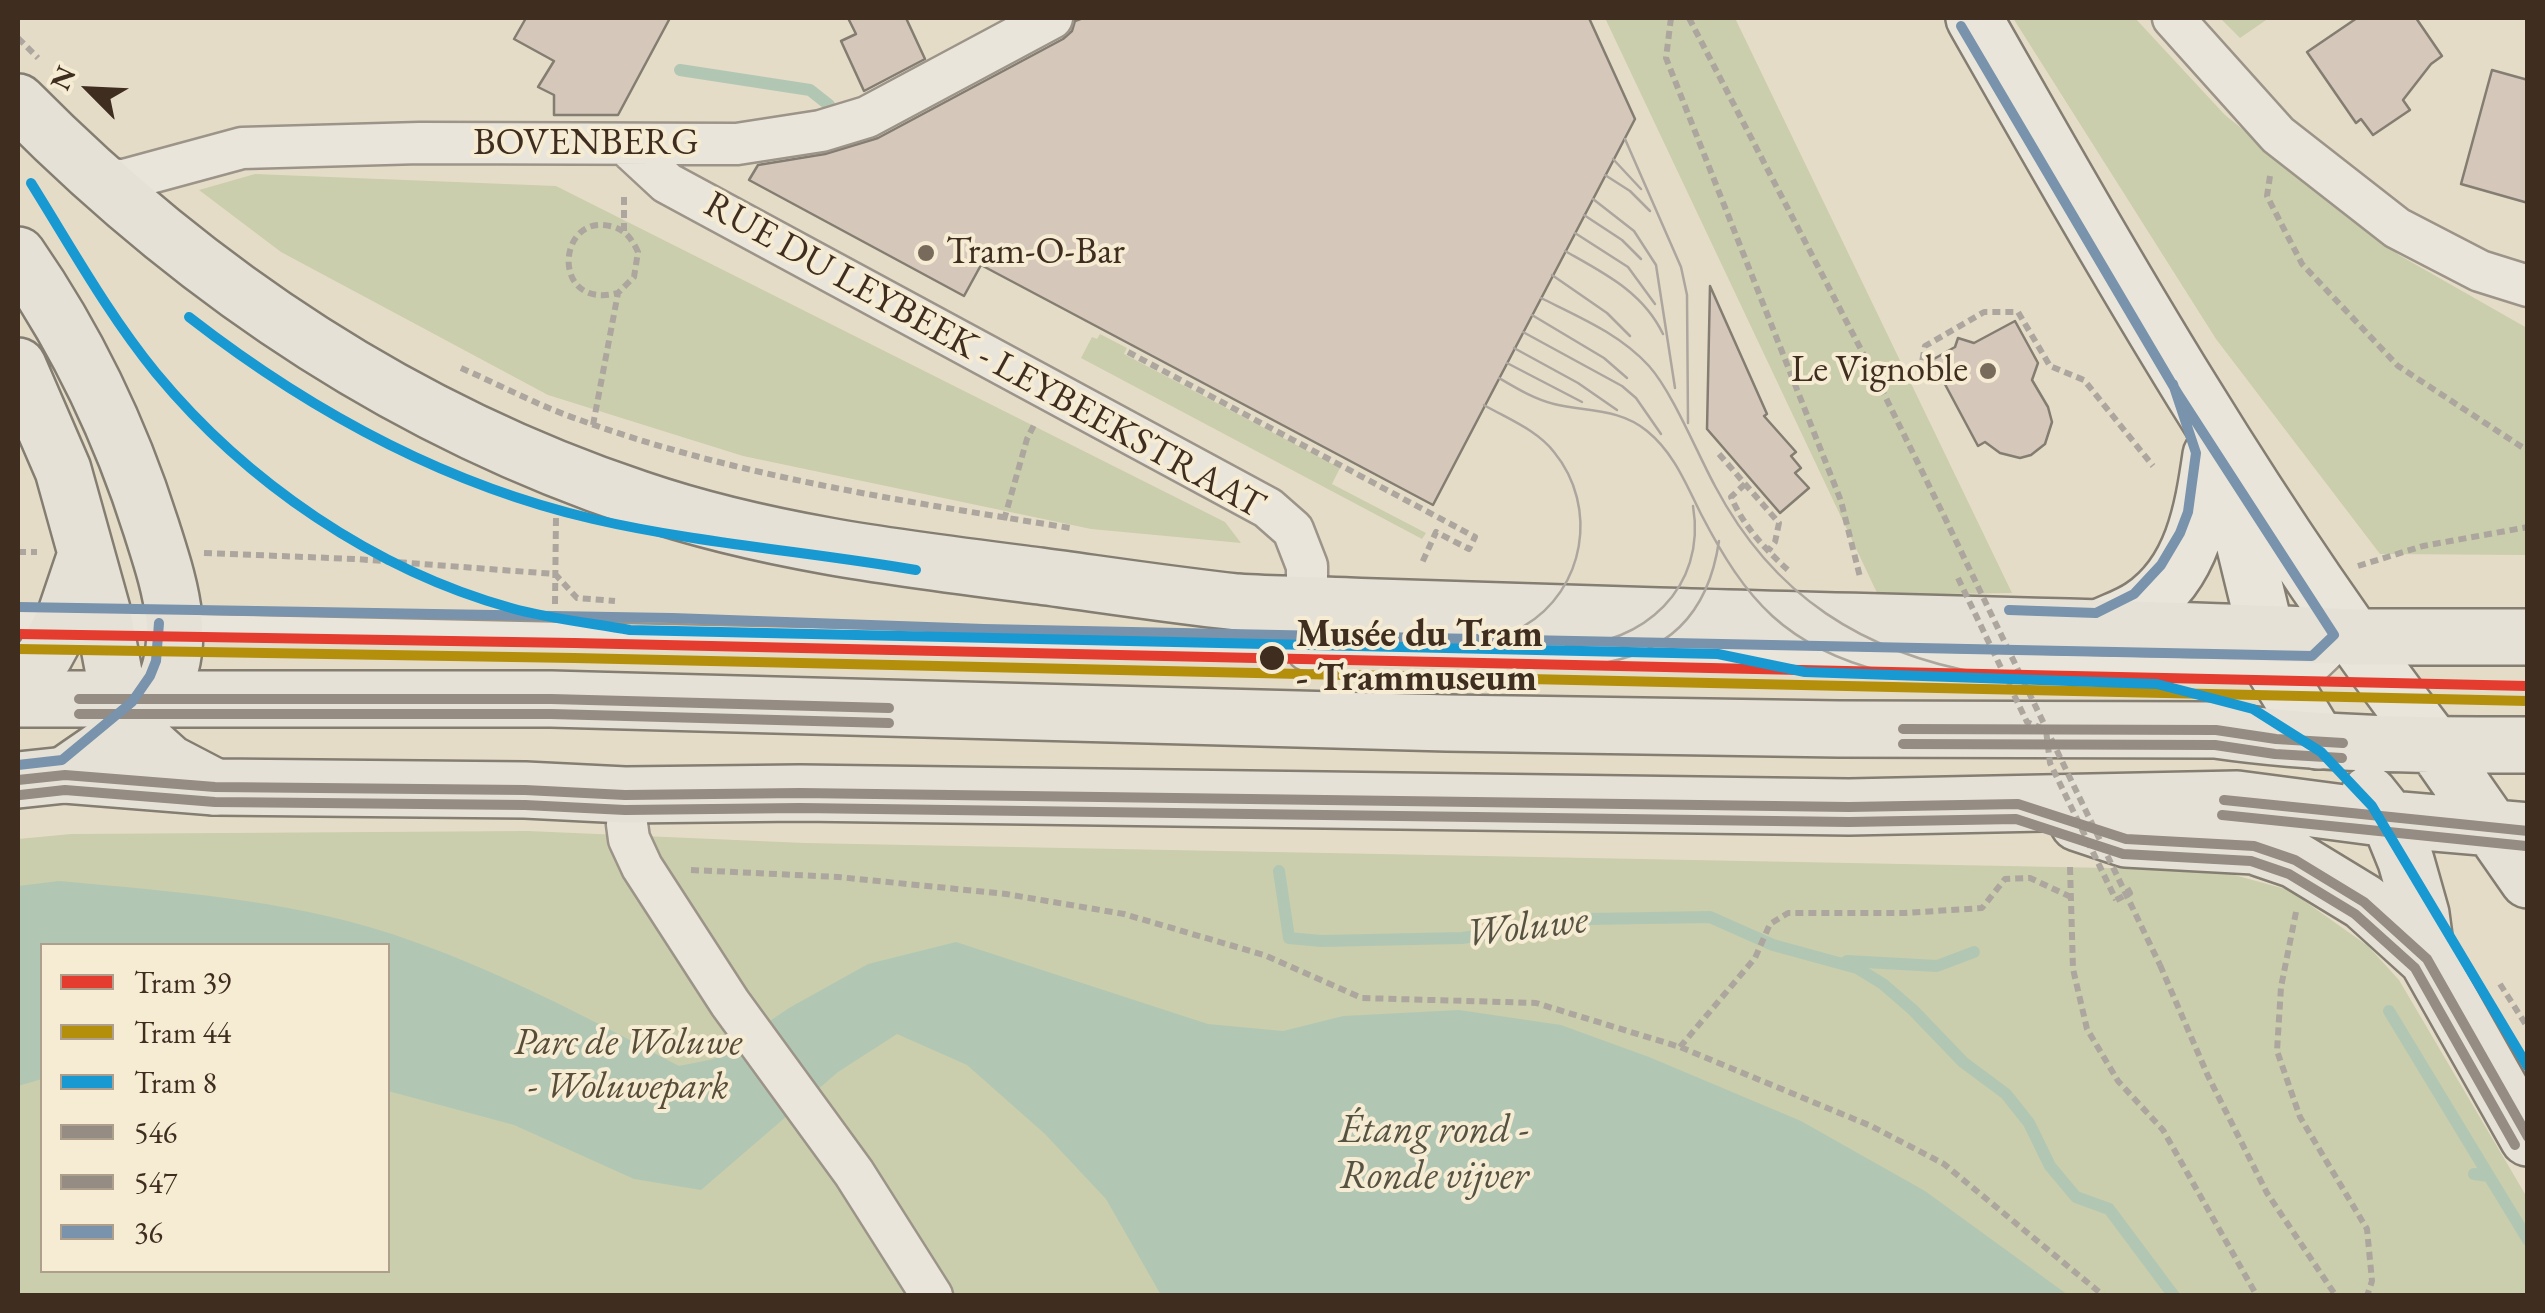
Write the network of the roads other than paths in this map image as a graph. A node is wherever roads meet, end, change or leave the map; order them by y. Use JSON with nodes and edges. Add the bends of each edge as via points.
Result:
{"nodes":[{"id":1,"x":1052,"y":18,"type":"edge"},
{"id":2,"x":1974,"y":18,"type":"edge"},
{"id":3,"x":2174,"y":18,"type":"edge"},
{"id":4,"x":33,"y":85,"type":"edge"},
{"id":5,"x":626,"y":145,"type":"junction"},
{"id":6,"x":97,"y":180,"type":"junction"},
{"id":7,"x":18,"y":255,"type":"edge"},
{"id":8,"x":2528,"y":286,"type":"edge"},
{"id":9,"x":18,"y":366,"type":"edge"},
{"id":10,"x":2191,"y":386,"type":"junction"},
{"id":11,"x":2212,"y":452,"type":"junction"},
{"id":12,"x":1867,"y":604,"type":"junction"},
{"id":13,"x":62,"y":622,"type":"edge"},
{"id":14,"x":174,"y":623,"type":"junction"},
{"id":15,"x":1308,"y":627,"type":"junction"},
{"id":16,"x":2099,"y":628,"type":"junction"},
{"id":17,"x":2353,"y":637,"type":"junction"},
{"id":18,"x":2528,"y":637,"type":"edge"},
{"id":19,"x":2271,"y":652,"type":"junction"},
{"id":20,"x":1816,"y":661,"type":"junction"},
{"id":21,"x":18,"y":690,"type":"edge"},
{"id":22,"x":18,"y":700,"type":"edge"},
{"id":23,"x":135,"y":708,"type":"junction"},
{"id":24,"x":2318,"y":741,"type":"junction"},
{"id":25,"x":2434,"y":745,"type":"junction"},
{"id":26,"x":2528,"y":745,"type":"edge"},
{"id":27,"x":41,"y":777,"type":"edge"},
{"id":28,"x":215,"y":787,"type":"junction"},
{"id":29,"x":2018,"y":804,"type":"junction"},
{"id":30,"x":2389,"y":819,"type":"junction"},
{"id":31,"x":627,"y":824,"type":"dead end"},
{"id":32,"x":2510,"y":829,"type":"edge"},
{"id":33,"x":2528,"y":880,"type":"edge"},
{"id":34,"x":2427,"y":959,"type":"junction"},
{"id":35,"x":2528,"y":1138,"type":"edge"},
{"id":36,"x":932,"y":1296,"type":"edge"}],
"edges":[{"from":1,"to":5,"type":"street","name":"BOVENBERG","via":[[867,117],[822,131],[737,144]]},
{"from":2,"to":10,"type":"street"},
{"from":3,"to":8,"type":"street","via":[[2278,136],[2397,228],[2480,271]]},
{"from":4,"to":6,"type":"main road"},
{"from":5,"to":6,"type":"street","name":"BOVENBERG","via":[[242,148],[124,180]]},
{"from":5,"to":15,"type":"street","name":"RUE DU LEYBEEK - LEYBEEKSTRAAT","via":[[667,183],[1268,508],[1293,530],[1307,566]]},
{"from":6,"to":15,"type":"main road","via":[[236,292],[384,386],[638,499],[813,543],[999,544],[1241,602]]},
{"from":7,"to":14,"type":"main road","via":[[84,362],[119,436],[166,574]]},
{"from":9,"to":13,"type":"main road","via":[[63,470],[86,554]]},
{"from":10,"to":11,"type":"street"},
{"from":10,"to":17,"type":"street"},
{"from":11,"to":16,"type":"street","via":[[2202,516],[2186,556],[2144,606]]},
{"from":11,"to":19,"type":"street","via":[[2244,542]]},
{"from":12,"to":15,"type":"main road"},
{"from":12,"to":16,"type":"main road"},
{"from":12,"to":20,"type":"lane"},
{"from":13,"to":14,"type":"lane"},
{"from":13,"to":21,"type":"main road"},
{"from":13,"to":23,"type":"main road"},
{"from":14,"to":15,"type":"lane"},
{"from":14,"to":23,"type":"main road","via":[[173,654]]},
{"from":15,"to":20,"type":"lane"},
{"from":16,"to":19,"type":"main road"},
{"from":17,"to":18,"type":"main road"},
{"from":17,"to":19,"type":"main road"},
{"from":17,"to":25,"type":"street"},
{"from":19,"to":20,"type":"lane"},
{"from":19,"to":24,"type":"street"},
{"from":22,"to":23,"type":"main road"},
{"from":23,"to":24,"type":"main road","via":[[551,699],[1447,723],[2216,730]]},
{"from":23,"to":27,"type":"main road"},
{"from":23,"to":28,"type":"main road","via":[[169,764]]},
{"from":24,"to":25,"type":"main road"},
{"from":24,"to":30,"type":"main road"},
{"from":25,"to":26,"type":"main road"},
{"from":25,"to":32,"type":"main road"},
{"from":27,"to":28,"type":"main road"},
{"from":28,"to":29,"type":"main road"},
{"from":29,"to":30,"type":"main road","via":[[2238,800]]},
{"from":29,"to":34,"type":"main road","via":[[2126,839],[2254,846],[2295,860],[2364,902]]},
{"from":30,"to":32,"type":"main road"},
{"from":30,"to":34,"type":"main road","via":[[2406,861]]},
{"from":31,"to":36,"type":"street","via":[[642,867]]},
{"from":32,"to":33,"type":"main road"},
{"from":34,"to":35,"type":"main road"}]}
